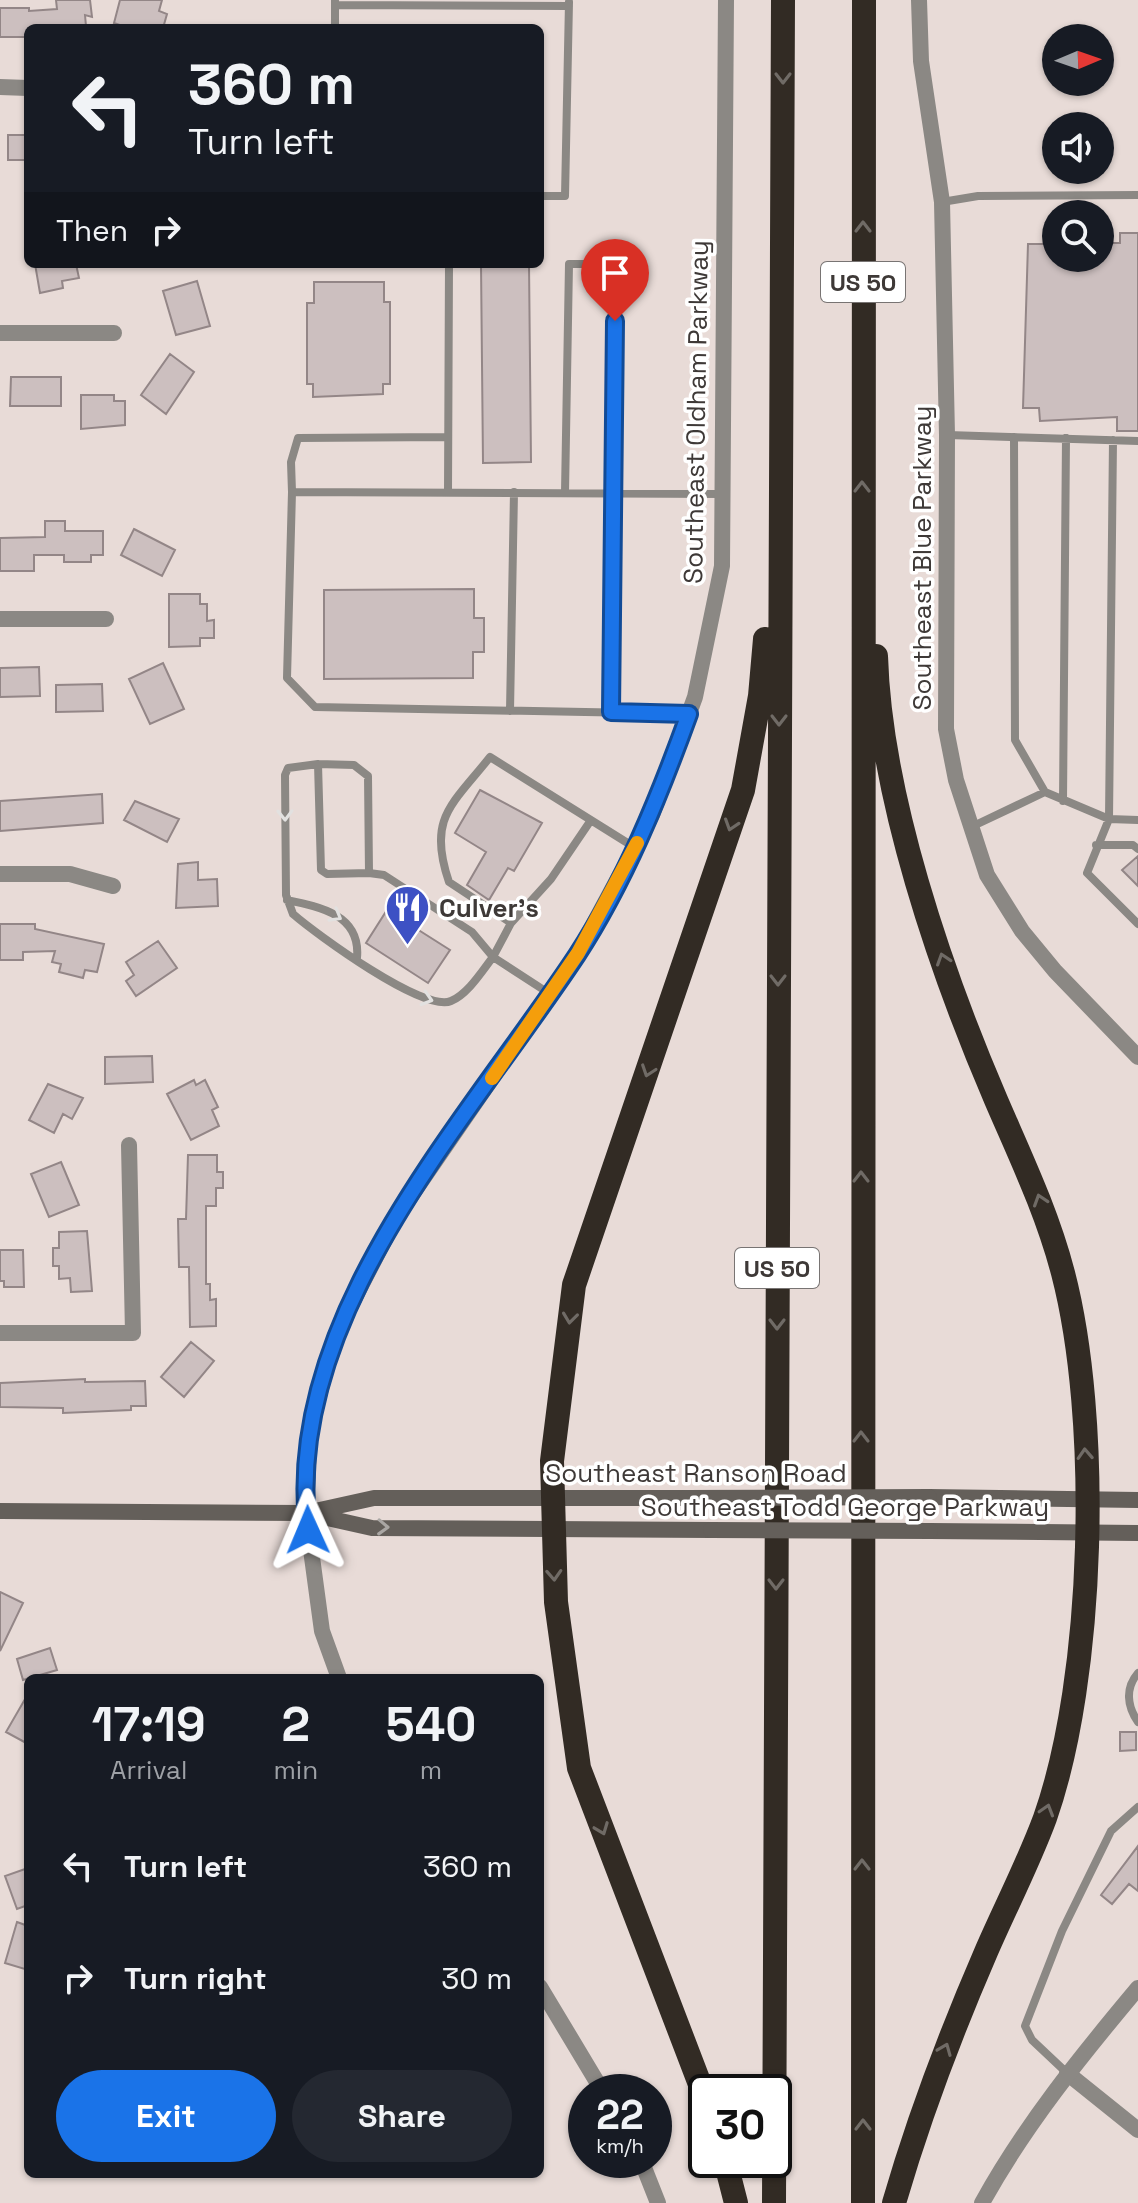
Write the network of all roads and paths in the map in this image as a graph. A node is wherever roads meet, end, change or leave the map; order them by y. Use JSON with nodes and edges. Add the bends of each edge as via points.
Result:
{"nodes":[{"id":1,"x":726,"y":0,"type":"edge"},
{"id":2,"x":783,"y":0,"type":"edge"},
{"id":3,"x":864,"y":0,"type":"edge"},
{"id":4,"x":919,"y":0,"type":"edge"},
{"id":5,"x":335,"y":3,"type":"edge"},
{"id":6,"x":569,"y":3,"type":"edge"},
{"id":7,"x":335,"y":24,"type":"edge"},
{"id":8,"x":0,"y":87,"type":"edge"},
{"id":9,"x":24,"y":88,"type":"edge"},
{"id":10,"x":1138,"y":195,"type":"edge"},
{"id":11,"x":544,"y":196,"type":"edge"},
{"id":12,"x":942,"y":202,"type":"junction"},
{"id":13,"x":449,"y":268,"type":"edge"},
{"id":14,"x":0,"y":333,"type":"edge"},
{"id":15,"x":114,"y":333,"type":"dead end"},
{"id":16,"x":781,"y":334,"type":"junction"},
{"id":17,"x":947,"y":435,"type":"junction"},
{"id":18,"x":448,"y":437,"type":"junction"},
{"id":19,"x":1014,"y":437,"type":"junction"},
{"id":20,"x":1066,"y":438,"type":"junction"},
{"id":21,"x":1113,"y":440,"type":"junction"},
{"id":22,"x":1138,"y":441,"type":"edge"},
{"id":23,"x":448,"y":491,"type":"junction"},
{"id":24,"x":292,"y":492,"type":"junction"},
{"id":25,"x":514,"y":492,"type":"junction"},
{"id":26,"x":565,"y":492,"type":"junction"},
{"id":27,"x":614,"y":492,"type":"junction"},
{"id":28,"x":722,"y":494,"type":"junction"},
{"id":29,"x":861,"y":565,"type":"junction"},
{"id":30,"x":0,"y":619,"type":"edge"},
{"id":31,"x":106,"y":619,"type":"dead end"},
{"id":32,"x":510,"y":711,"type":"junction"},
{"id":33,"x":611,"y":712,"type":"junction"},
{"id":34,"x":689,"y":714,"type":"junction"},
{"id":35,"x":318,"y":764,"type":"junction"},
{"id":36,"x":1045,"y":792,"type":"junction"},
{"id":37,"x":1063,"y":801,"type":"junction"},
{"id":38,"x":1109,"y":819,"type":"junction"},
{"id":39,"x":1138,"y":820,"type":"edge"},
{"id":40,"x":589,"y":823,"type":"junction"},
{"id":41,"x":969,"y":828,"type":"junction"},
{"id":42,"x":1096,"y":845,"type":"junction"},
{"id":43,"x":635,"y":848,"type":"junction"},
{"id":44,"x":1138,"y":849,"type":"edge"},
{"id":45,"x":369,"y":873,"type":"junction"},
{"id":46,"x":0,"y":874,"type":"edge"},
{"id":47,"x":113,"y":886,"type":"dead end"},
{"id":48,"x":287,"y":900,"type":"junction"},
{"id":49,"x":511,"y":923,"type":"junction"},
{"id":50,"x":1138,"y":924,"type":"edge"},
{"id":51,"x":493,"y":957,"type":"junction"},
{"id":52,"x":357,"y":958,"type":"junction"},
{"id":53,"x":550,"y":994,"type":"junction"},
{"id":54,"x":1138,"y":1057,"type":"edge"},
{"id":55,"x":129,"y":1145,"type":"dead end"},
{"id":56,"x":0,"y":1333,"type":"edge"},
{"id":57,"x":551,"y":1497,"type":"junction"},
{"id":58,"x":1087,"y":1499,"type":"junction"},
{"id":59,"x":1138,"y":1500,"type":"edge"},
{"id":60,"x":0,"y":1511,"type":"edge"},
{"id":61,"x":306,"y":1513,"type":"junction"},
{"id":62,"x":552,"y":1530,"type":"junction"},
{"id":63,"x":1086,"y":1532,"type":"junction"},
{"id":64,"x":1138,"y":1533,"type":"edge"},
{"id":65,"x":1138,"y":1673,"type":"edge"},
{"id":66,"x":338,"y":1674,"type":"edge"},
{"id":67,"x":1138,"y":1722,"type":"edge"},
{"id":68,"x":1138,"y":1807,"type":"edge"},
{"id":69,"x":1138,"y":1988,"type":"edge"},
{"id":70,"x":544,"y":1994,"type":"edge"},
{"id":71,"x":1067,"y":2073,"type":"junction"},
{"id":72,"x":592,"y":2074,"type":"edge"},
{"id":73,"x":696,"y":2074,"type":"edge"},
{"id":74,"x":1138,"y":2130,"type":"edge"},
{"id":75,"x":648,"y":2178,"type":"edge"},
{"id":76,"x":730,"y":2178,"type":"edge"},
{"id":77,"x":658,"y":2203,"type":"edge"},
{"id":78,"x":736,"y":2203,"type":"edge"},
{"id":79,"x":774,"y":2203,"type":"edge"},
{"id":80,"x":863,"y":2203,"type":"edge"},
{"id":81,"x":894,"y":2203,"type":"edge"},
{"id":82,"x":982,"y":2203,"type":"edge"}],
"edges":[{"from":1,"to":28,"type":"street","name":"Southeast Oldham Parkway"},
{"from":2,"to":16,"type":"highway","number":"US 50","one_way":true},
{"from":29,"to":3,"type":"highway","number":"US 50","one_way":true},
{"from":4,"to":12,"type":"street","name":"Southeast Blue Parkway","via":[[921,61]]},
{"from":5,"to":6,"type":"lane"},
{"from":5,"to":7,"type":"lane"},
{"from":6,"to":11,"type":"lane","via":[[565,196]]},
{"from":8,"to":9,"type":"street"},
{"from":10,"to":12,"type":"lane","via":[[978,196]]},
{"from":12,"to":17,"type":"street","name":"Southeast Blue Parkway"},
{"from":13,"to":18,"type":"lane"},
{"from":14,"to":15,"type":"street"},
{"from":16,"to":57,"type":"highway","one_way":true,"via":[[771,347],[765,641],[743,790],[574,1285]]},
{"from":16,"to":79,"type":"highway","number":"US 50","one_way":true},
{"from":17,"to":19,"type":"lane"},
{"from":17,"to":41,"type":"street","name":"Southeast Blue Parkway","via":[[946,729]]},
{"from":18,"to":23,"type":"lane"},
{"from":18,"to":24,"type":"lane","via":[[298,438],[291,462]]},
{"from":19,"to":20,"type":"lane"},
{"from":19,"to":36,"type":"lane","via":[[1015,740]]},
{"from":20,"to":21,"type":"lane"},
{"from":20,"to":37,"type":"lane"},
{"from":21,"to":22,"type":"lane"},
{"from":21,"to":38,"type":"lane"},
{"from":23,"to":24,"type":"lane"},
{"from":23,"to":25,"type":"lane"},
{"from":24,"to":32,"type":"lane","via":[[287,678],[315,707]]},
{"from":25,"to":26,"type":"lane"},
{"from":25,"to":32,"type":"lane"},
{"from":26,"to":27,"type":"lane"},
{"from":26,"to":27,"type":"lane","via":[[569,264],[616,264]]},
{"from":27,"to":28,"type":"lane"},
{"from":27,"to":33,"type":"lane"},
{"from":28,"to":34,"type":"street","name":"Southeast Oldham Parkway","via":[[722,566]]},
{"from":58,"to":29,"type":"highway","one_way":true,"via":[[1080,1350],[1063,1274],[1038,1191],[995,1099],[954,991],[899,815],[878,690],[874,588]]},
{"from":80,"to":29,"type":"highway","number":"US 50","one_way":true},
{"from":30,"to":31,"type":"street"},
{"from":32,"to":33,"type":"lane"},
{"from":33,"to":34,"type":"lane"},
{"from":34,"to":43,"type":"street","name":"Southeast Oldham Parkway"},
{"from":35,"to":45,"type":"lane","via":[[354,765],[368,776]]},
{"from":35,"to":45,"type":"lane","via":[[321,870]]},
{"from":35,"to":48,"type":"lane","one_way":true,"via":[[288,768],[285,775]]},
{"from":36,"to":37,"type":"lane"},
{"from":36,"to":41,"type":"lane"},
{"from":37,"to":38,"type":"lane"},
{"from":38,"to":39,"type":"lane"},
{"from":38,"to":42,"type":"lane"},
{"from":40,"to":43,"type":"lane"},
{"from":40,"to":49,"type":"lane","via":[[551,879]]},
{"from":40,"to":49,"type":"lane","via":[[490,757],[443,817],[439,837],[449,882]]},
{"from":41,"to":54,"type":"street","name":"Southeast Blue Parkway","via":[[987,875],[1022,931]]},
{"from":42,"to":44,"type":"lane"},
{"from":42,"to":50,"type":"lane","via":[[1087,873]]},
{"from":43,"to":53,"type":"street","name":"Southeast Oldham Parkway"},
{"from":45,"to":51,"type":"lane","via":[[384,875],[472,932]]},
{"from":46,"to":47,"type":"street","via":[[70,874]]},
{"from":48,"to":52,"type":"lane","via":[[308,927]]},
{"from":48,"to":52,"type":"lane","one_way":true,"via":[[347,922],[358,946]]},
{"from":49,"to":51,"type":"lane"},
{"from":52,"to":51,"type":"lane","one_way":true,"via":[[437,1004],[462,993]]},
{"from":51,"to":53,"type":"lane"},
{"from":53,"to":61,"type":"street","name":"Southeast Oldham Parkway","via":[[396,1218],[335,1336],[310,1430]]},
{"from":55,"to":56,"type":"street","via":[[133,1333]]},
{"from":57,"to":58,"type":"main road","name":"Southeast Ranson Road","bridge":true},
{"from":57,"to":61,"type":"main road","name":"Southeast Ranson Road","via":[[374,1498]]},
{"from":57,"to":62,"type":"highway"},
{"from":58,"to":59,"type":"main road","name":"Southeast Todd George Parkway"},
{"from":58,"to":63,"type":"highway"},
{"from":60,"to":61,"type":"main road","name":"Southeast Ranson Road"},
{"from":61,"to":62,"type":"main road","name":"Southeast Ranson Road","one_way":true,"via":[[372,1528]]},
{"from":61,"to":66,"type":"street","name":"Southeast Oldham Parkway","via":[[322,1631]]},
{"from":62,"to":63,"type":"main road","name":"Southeast Todd George Parkway","bridge":true},
{"from":62,"to":73,"type":"highway","one_way":true,"via":[[556,1602],[579,1768]]},
{"from":63,"to":64,"type":"main road","name":"Southeast Todd George Parkway"},
{"from":81,"to":63,"type":"highway","one_way":true,"via":[[922,2109],[1049,1805],[1069,1733]]},
{"from":65,"to":67,"type":"lane","via":[[1129,1691]]},
{"from":68,"to":71,"type":"lane","via":[[1111,1831],[1062,1931],[1025,2026],[1032,2040]]},
{"from":69,"to":71,"type":"street"},
{"from":70,"to":72,"type":"street"},
{"from":71,"to":74,"type":"street"},
{"from":71,"to":82,"type":"street"},
{"from":75,"to":77,"type":"street"},
{"from":76,"to":78,"type":"highway"}]}
